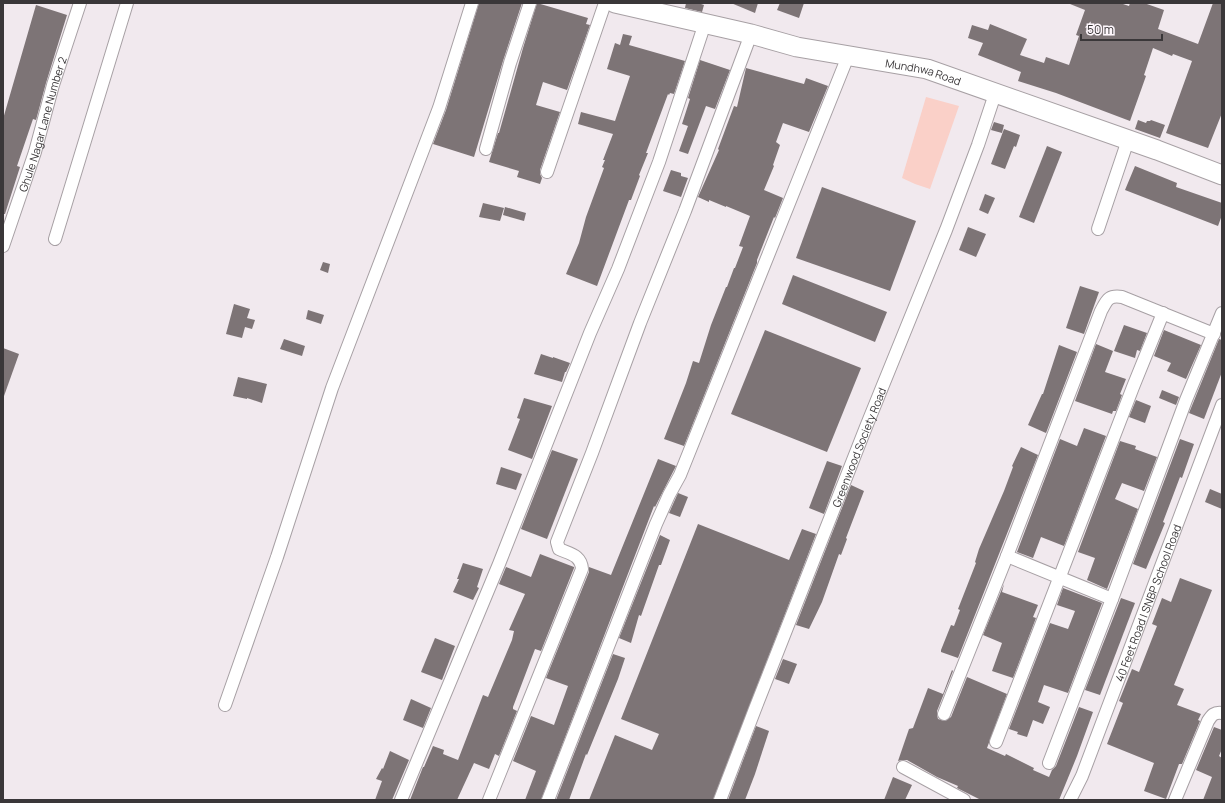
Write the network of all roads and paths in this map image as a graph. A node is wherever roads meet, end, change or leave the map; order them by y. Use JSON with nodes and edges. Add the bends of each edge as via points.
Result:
{"nodes":[{"id":1,"x":80,"y":3,"type":"edge"},
{"id":2,"x":128,"y":3,"type":"edge"},
{"id":3,"x":472,"y":3,"type":"edge"},
{"id":4,"x":530,"y":3,"type":"edge"},
{"id":5,"x":605,"y":3,"type":"edge"},
{"id":6,"x":615,"y":3,"type":"edge"},
{"id":7,"x":646,"y":7,"type":"edge"},
{"id":8,"x":705,"y":23,"type":"junction"},
{"id":9,"x":751,"y":34,"type":"junction"},
{"id":10,"x":848,"y":56,"type":"junction"},
{"id":11,"x":995,"y":94,"type":"junction"},
{"id":12,"x":1128,"y":140,"type":"junction"},
{"id":13,"x":486,"y":149,"type":"dead end"},
{"id":14,"x":547,"y":172,"type":"dead end"},
{"id":15,"x":1222,"y":175,"type":"edge"},
{"id":16,"x":1098,"y":229,"type":"dead end"},
{"id":17,"x":55,"y":239,"type":"dead end"},
{"id":18,"x":3,"y":246,"type":"edge"},
{"id":19,"x":1163,"y":313,"type":"junction"},
{"id":20,"x":1222,"y":313,"type":"edge"},
{"id":21,"x":1214,"y":334,"type":"junction"},
{"id":22,"x":1222,"y":405,"type":"edge"},
{"id":23,"x":1007,"y":556,"type":"junction"},
{"id":24,"x":1059,"y":577,"type":"junction"},
{"id":25,"x":1112,"y":599,"type":"junction"},
{"id":26,"x":225,"y":705,"type":"dead end"},
{"id":27,"x":1222,"y":713,"type":"edge"},
{"id":28,"x":944,"y":714,"type":"dead end"},
{"id":29,"x":996,"y":742,"type":"dead end"},
{"id":30,"x":1049,"y":763,"type":"dead end"},
{"id":31,"x":903,"y":767,"type":"dead end"},
{"id":32,"x":401,"y":800,"type":"edge"},
{"id":33,"x":488,"y":800,"type":"edge"},
{"id":34,"x":548,"y":800,"type":"edge"},
{"id":35,"x":720,"y":800,"type":"edge"},
{"id":36,"x":964,"y":800,"type":"edge"},
{"id":37,"x":1070,"y":800,"type":"edge"},
{"id":38,"x":1175,"y":800,"type":"edge"}],
"edges":[{"from":1,"to":18,"type":"street","name":"Ghule Nagar Lane Number 2","via":[[53,85],[35,152]]},
{"from":2,"to":17,"type":"street"},
{"from":3,"to":26,"type":"street","via":[[439,108],[332,388]]},
{"from":4,"to":13,"type":"street"},
{"from":5,"to":14,"type":"street"},
{"from":6,"to":7,"type":"main road","name":"Mundhwa Road"},
{"from":7,"to":8,"type":"main road","name":"Mundhwa Road"},
{"from":8,"to":9,"type":"main road","name":"Mundhwa Road"},
{"from":8,"to":32,"type":"street","via":[[659,162],[618,269]]},
{"from":9,"to":10,"type":"main road","name":"Mundhwa Road","via":[[797,47]]},
{"from":9,"to":33,"type":"street","via":[[557,542],[559,549],[582,562],[582,569]]},
{"from":10,"to":11,"type":"main road","name":"Mundhwa Road","via":[[927,69]]},
{"from":10,"to":34,"type":"street","via":[[683,468],[656,524]]},
{"from":11,"to":12,"type":"main road","name":"Mundhwa Road"},
{"from":11,"to":35,"type":"street","name":"Greenwood Society Road","via":[[946,230],[754,708]]},
{"from":12,"to":15,"type":"main road","name":"Mundhwa Road"},
{"from":12,"to":16,"type":"street"},
{"from":19,"to":21,"type":"street"},
{"from":19,"to":23,"type":"street","via":[[1122,297],[1114,296],[1108,299],[1101,311]]},
{"from":19,"to":24,"type":"street"},
{"from":20,"to":21,"type":"street"},
{"from":21,"to":25,"type":"street","via":[[1186,400]]},
{"from":22,"to":37,"type":"street","name":"40 Feet Road | SNBP School Road","via":[[1082,776]]},
{"from":23,"to":24,"type":"street"},
{"from":23,"to":28,"type":"street"},
{"from":24,"to":25,"type":"street"},
{"from":24,"to":29,"type":"street"},
{"from":25,"to":30,"type":"street"},
{"from":27,"to":38,"type":"street","via":[[1213,714],[1208,721]]},
{"from":31,"to":36,"type":"street"}]}
